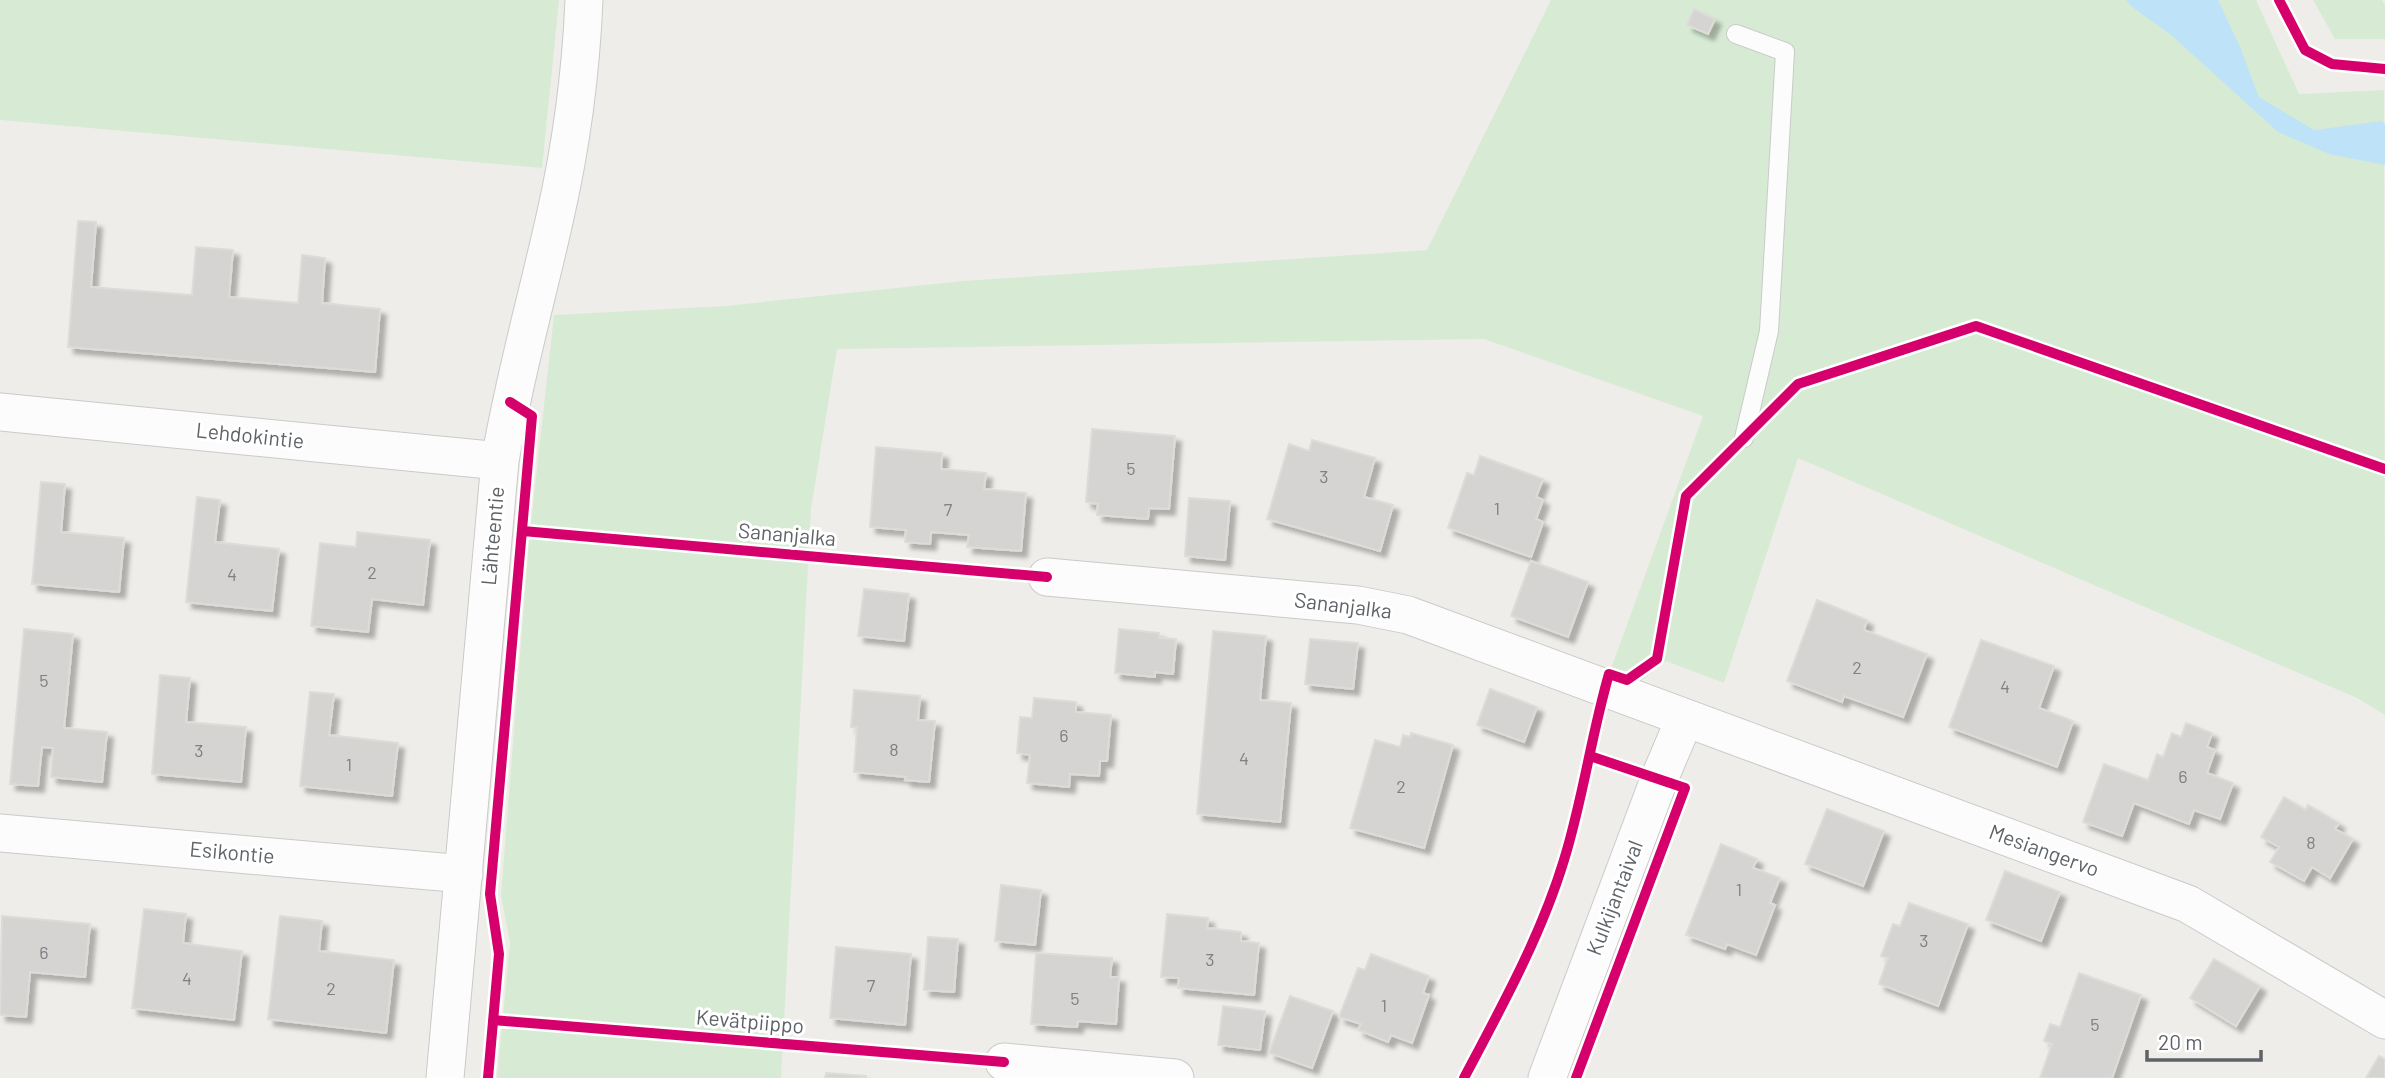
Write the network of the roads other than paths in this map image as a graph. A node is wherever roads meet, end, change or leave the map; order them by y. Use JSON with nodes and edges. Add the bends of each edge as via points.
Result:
{"nodes":[{"id":1,"x":584,"y":0,"type":"edge"},
{"id":2,"x":1736,"y":34,"type":"dead end"},
{"id":3,"x":0,"y":412,"type":"edge"},
{"id":4,"x":1744,"y":438,"type":"dead end"},
{"id":5,"x":500,"y":461,"type":"junction"},
{"id":6,"x":1047,"y":577,"type":"dead end"},
{"id":7,"x":1685,"y":718,"type":"junction"},
{"id":8,"x":0,"y":833,"type":"edge"},
{"id":9,"x":464,"y":874,"type":"junction"},
{"id":10,"x":2385,"y":1020,"type":"edge"},
{"id":11,"x":1004,"y":1062,"type":"dead end"},
{"id":12,"x":445,"y":1078,"type":"edge"},
{"id":13,"x":1175,"y":1078,"type":"edge"},
{"id":14,"x":1548,"y":1078,"type":"edge"}],
"edges":[{"from":1,"to":5,"type":"street","name":"Lähteentie","via":[[565,167]]},
{"from":2,"to":4,"type":"lane","via":[[1785,52],[1769,331]]},
{"from":3,"to":5,"type":"street","name":"Lehdokintie"},
{"from":5,"to":9,"type":"street","name":"Lähteentie"},
{"from":6,"to":7,"type":"street","name":"Sananjalka","via":[[1358,605],[1408,615]]},
{"from":7,"to":10,"type":"street","name":"Mesiangervo","via":[[2189,904]]},
{"from":7,"to":14,"type":"street","name":"Kulkijantaival"},
{"from":8,"to":9,"type":"street","name":"Esikontie"},
{"from":9,"to":12,"type":"street","name":"Lähteentie"},
{"from":11,"to":13,"type":"street"}]}
